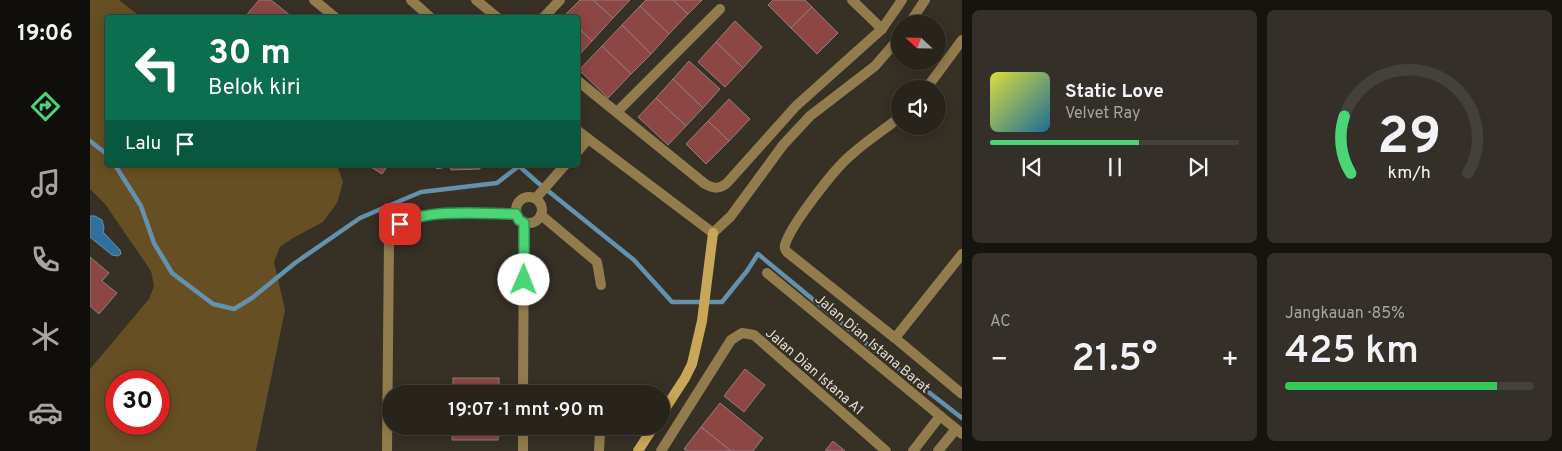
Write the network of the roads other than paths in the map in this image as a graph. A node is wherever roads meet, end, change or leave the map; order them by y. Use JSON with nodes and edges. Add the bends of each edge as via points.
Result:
{"nodes":[{"id":1,"x":314,"y":0,"type":"edge"},
{"id":2,"x":411,"y":0,"type":"edge"},
{"id":3,"x":476,"y":0,"type":"edge"},
{"id":4,"x":560,"y":0,"type":"edge"},
{"id":5,"x":852,"y":0,"type":"edge"},
{"id":6,"x":902,"y":0,"type":"edge"},
{"id":7,"x":924,"y":0,"type":"edge"},
{"id":8,"x":720,"y":9,"type":"dead end"},
{"id":9,"x":332,"y":15,"type":"edge"},
{"id":10,"x":428,"y":15,"type":"edge"},
{"id":11,"x":494,"y":15,"type":"edge"},
{"id":12,"x":545,"y":15,"type":"edge"},
{"id":13,"x":915,"y":15,"type":"edge"},
{"id":14,"x":882,"y":30,"type":"junction"},
{"id":15,"x":962,"y":40,"type":"edge"},
{"id":16,"x":891,"y":47,"type":"edge"},
{"id":17,"x":933,"y":80,"type":"edge"},
{"id":18,"x":580,"y":83,"type":"edge"},
{"id":19,"x":617,"y":112,"type":"junction"},
{"id":20,"x":891,"y":124,"type":"edge"},
{"id":21,"x":580,"y":133,"type":"edge"},
{"id":22,"x":588,"y":139,"type":"junction"},
{"id":23,"x":580,"y":149,"type":"edge"},
{"id":24,"x":562,"y":168,"type":"edge"},
{"id":25,"x":537,"y":196,"type":"junction"},
{"id":26,"x":516,"y":214,"type":"junction"},
{"id":27,"x":542,"y":215,"type":"junction"},
{"id":28,"x":524,"y":223,"type":"junction"},
{"id":29,"x":713,"y":234,"type":"junction"},
{"id":30,"x":962,"y":254,"type":"edge"},
{"id":31,"x":767,"y":273,"type":"dead end"},
{"id":32,"x":601,"y":285,"type":"dead end"},
{"id":33,"x":895,"y":338,"type":"junction"},
{"id":34,"x":523,"y":385,"type":"edge"},
{"id":35,"x":962,"y":394,"type":"edge"},
{"id":36,"x":670,"y":401,"type":"edge"},
{"id":37,"x":940,"y":416,"type":"junction"},
{"id":38,"x":959,"y":432,"type":"edge"},
{"id":39,"x":523,"y":435,"type":"edge"},
{"id":40,"x":600,"y":435,"type":"edge"},
{"id":41,"x":648,"y":435,"type":"edge"},
{"id":42,"x":387,"y":451,"type":"edge"},
{"id":43,"x":523,"y":451,"type":"edge"},
{"id":44,"x":599,"y":451,"type":"edge"},
{"id":45,"x":638,"y":451,"type":"edge"},
{"id":46,"x":661,"y":451,"type":"edge"},
{"id":47,"x":886,"y":451,"type":"edge"},
{"id":48,"x":912,"y":451,"type":"edge"},
{"id":49,"x":938,"y":451,"type":"edge"}],
"edges":[{"from":1,"to":9,"type":"street"},
{"from":2,"to":10,"type":"street"},
{"from":3,"to":11,"type":"street"},
{"from":4,"to":12,"type":"street"},
{"from":5,"to":14,"type":"street"},
{"from":6,"to":14,"type":"street"},
{"from":7,"to":13,"type":"street"},
{"from":8,"to":19,"type":"street"},
{"from":14,"to":19,"type":"street","via":[[796,106],[722,187],[705,184]]},
{"from":15,"to":17,"type":"street"},
{"from":16,"to":29,"type":"street","via":[[875,66],[810,116]]},
{"from":18,"to":19,"type":"street"},
{"from":20,"to":33,"type":"street","via":[[839,166],[800,218],[784,246],[787,252]]},
{"from":21,"to":22,"type":"street"},
{"from":22,"to":23,"type":"street"},
{"from":22,"to":29,"type":"street"},
{"from":24,"to":25,"type":"street"},
{"from":25,"to":26,"type":"street","via":[[523,197],[518,201]]},
{"from":25,"to":27,"type":"street"},
{"from":26,"to":28,"type":"street"},
{"from":26,"to":42,"type":"street","via":[[428,216],[410,219],[391,232]]},
{"from":27,"to":28,"type":"street","via":[[532,223]]},
{"from":27,"to":32,"type":"street","via":[[597,262]]},
{"from":28,"to":34,"type":"street"},
{"from":29,"to":36,"type":"street","via":[[702,321],[692,364]]},
{"from":30,"to":33,"type":"street"},
{"from":31,"to":37,"type":"street","name":"Jalan Dian Istana Barat"},
{"from":33,"to":35,"type":"street"},
{"from":37,"to":38,"type":"street","name":"Jalan Dian Istana Barat"},
{"from":37,"to":48,"type":"street"},
{"from":38,"to":49,"type":"street"},
{"from":39,"to":43,"type":"street"},
{"from":40,"to":44,"type":"street"},
{"from":41,"to":45,"type":"street"},
{"from":46,"to":47,"type":"street","name":"Jalan Dian Istana A1","via":[[731,340],[742,333],[754,335]]}]}
